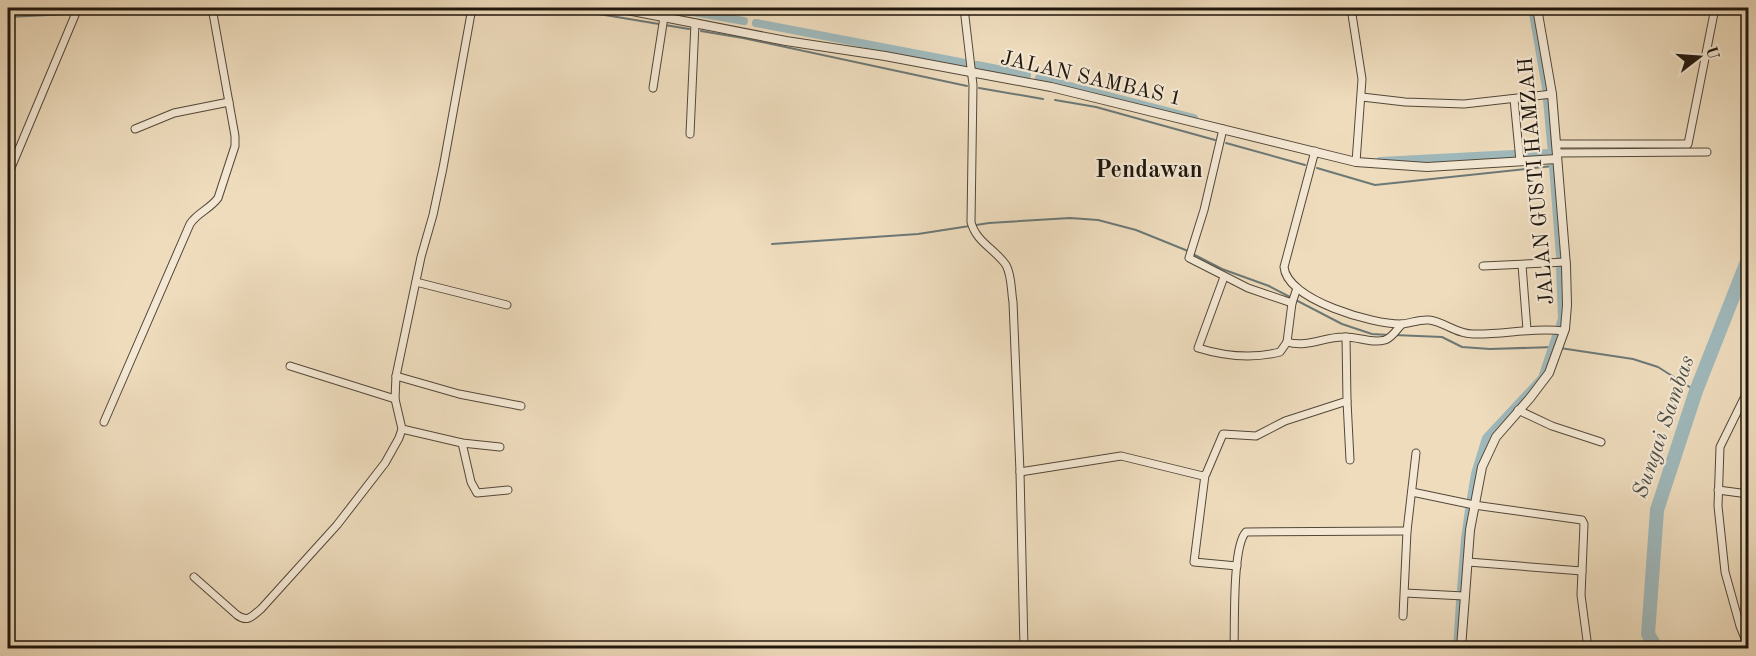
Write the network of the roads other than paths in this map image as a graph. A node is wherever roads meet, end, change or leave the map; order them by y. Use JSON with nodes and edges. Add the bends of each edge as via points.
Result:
{"nodes":[{"id":1,"x":78,"y":8,"type":"edge"},
{"id":2,"x":212,"y":8,"type":"edge"},
{"id":3,"x":472,"y":8,"type":"edge"},
{"id":4,"x":617,"y":8,"type":"edge"},
{"id":5,"x":964,"y":8,"type":"edge"},
{"id":6,"x":1351,"y":8,"type":"edge"},
{"id":7,"x":1537,"y":8,"type":"edge"},
{"id":8,"x":1715,"y":8,"type":"edge"},
{"id":9,"x":660,"y":15,"type":"edge"},
{"id":10,"x":695,"y":23,"type":"junction"},
{"id":11,"x":972,"y":71,"type":"junction"},
{"id":12,"x":652,"y":88,"type":"dead end"},
{"id":13,"x":1552,"y":94,"type":"junction"},
{"id":14,"x":1362,"y":97,"type":"junction"},
{"id":15,"x":1514,"y":99,"type":"junction"},
{"id":16,"x":229,"y":102,"type":"junction"},
{"id":17,"x":135,"y":129,"type":"dead end"},
{"id":18,"x":1223,"y":129,"type":"junction"},
{"id":19,"x":690,"y":134,"type":"dead end"},
{"id":20,"x":1315,"y":151,"type":"junction"},
{"id":21,"x":1556,"y":152,"type":"junction"},
{"id":22,"x":1707,"y":152,"type":"dead end"},
{"id":23,"x":1356,"y":162,"type":"junction"},
{"id":24,"x":1520,"y":162,"type":"junction"},
{"id":25,"x":8,"y":175,"type":"edge"},
{"id":26,"x":1566,"y":262,"type":"junction"},
{"id":27,"x":1522,"y":265,"type":"junction"},
{"id":28,"x":1483,"y":266,"type":"dead end"},
{"id":29,"x":1224,"y":277,"type":"junction"},
{"id":30,"x":416,"y":282,"type":"junction"},
{"id":31,"x":1297,"y":290,"type":"junction"},
{"id":32,"x":1293,"y":301,"type":"junction"},
{"id":33,"x":507,"y":306,"type":"dead end"},
{"id":34,"x":1399,"y":326,"type":"junction"},
{"id":35,"x":1527,"y":330,"type":"junction"},
{"id":36,"x":1563,"y":335,"type":"junction"},
{"id":37,"x":1346,"y":337,"type":"junction"},
{"id":38,"x":1287,"y":342,"type":"junction"},
{"id":39,"x":290,"y":366,"type":"dead end"},
{"id":40,"x":396,"y":376,"type":"junction"},
{"id":41,"x":1749,"y":390,"type":"edge"},
{"id":42,"x":395,"y":399,"type":"junction"},
{"id":43,"x":1347,"y":401,"type":"junction"},
{"id":44,"x":521,"y":406,"type":"dead end"},
{"id":45,"x":1518,"y":410,"type":"junction"},
{"id":46,"x":104,"y":422,"type":"dead end"},
{"id":47,"x":402,"y":429,"type":"junction"},
{"id":48,"x":1601,"y":442,"type":"dead end"},
{"id":49,"x":462,"y":443,"type":"junction"},
{"id":50,"x":500,"y":447,"type":"dead end"},
{"id":51,"x":1416,"y":453,"type":"dead end"},
{"id":52,"x":1350,"y":460,"type":"dead end"},
{"id":53,"x":1020,"y":472,"type":"junction"},
{"id":54,"x":1205,"y":475,"type":"junction"},
{"id":55,"x":507,"y":490,"type":"dead end"},
{"id":56,"x":1718,"y":490,"type":"junction"},
{"id":57,"x":1412,"y":492,"type":"junction"},
{"id":58,"x":1749,"y":494,"type":"edge"},
{"id":59,"x":1474,"y":505,"type":"junction"},
{"id":60,"x":1407,"y":531,"type":"junction"},
{"id":61,"x":1468,"y":562,"type":"junction"},
{"id":62,"x":1237,"y":566,"type":"junction"},
{"id":63,"x":1582,"y":571,"type":"junction"},
{"id":64,"x":194,"y":577,"type":"dead end"},
{"id":65,"x":1405,"y":593,"type":"junction"},
{"id":66,"x":1464,"y":596,"type":"junction"},
{"id":67,"x":1403,"y":616,"type":"dead end"},
{"id":68,"x":1749,"y":646,"type":"edge"},
{"id":69,"x":1024,"y":648,"type":"edge"},
{"id":70,"x":1234,"y":648,"type":"edge"},
{"id":71,"x":1461,"y":648,"type":"edge"},
{"id":72,"x":1588,"y":648,"type":"edge"}],
"edges":[{"from":1,"to":25,"type":"street"},
{"from":2,"to":16,"type":"street"},
{"from":3,"to":30,"type":"street","via":[[443,168]]},
{"from":4,"to":9,"type":"street","name":"JALAN SAMBAS 1"},
{"from":5,"to":11,"type":"street"},
{"from":6,"to":14,"type":"street"},
{"from":7,"to":13,"type":"street","name":"JALAN GUSTI HAMZAH"},
{"from":8,"to":21,"type":"street","via":[[1688,144]]},
{"from":9,"to":10,"type":"street","name":"JALAN SAMBAS 1"},
{"from":9,"to":12,"type":"street"},
{"from":10,"to":11,"type":"street","name":"JALAN SAMBAS 1"},
{"from":10,"to":19,"type":"street"},
{"from":11,"to":18,"type":"street","name":"JALAN SAMBAS 1","via":[[1082,93]]},
{"from":11,"to":53,"type":"street","via":[[972,225],[976,235],[1006,266],[1011,280]]},
{"from":13,"to":15,"type":"street"},
{"from":13,"to":21,"type":"street","name":"JALAN GUSTI HAMZAH"},
{"from":14,"to":15,"type":"street","via":[[1464,104]]},
{"from":14,"to":23,"type":"street"},
{"from":15,"to":24,"type":"street"},
{"from":16,"to":17,"type":"street","via":[[174,113]]},
{"from":16,"to":46,"type":"street","via":[[235,146],[221,190],[215,202],[190,224]]},
{"from":18,"to":20,"type":"street","name":"JALAN SAMBAS 1"},
{"from":18,"to":29,"type":"street","via":[[1189,258]]},
{"from":20,"to":23,"type":"street","name":"JALAN SAMBAS 1"},
{"from":20,"to":31,"type":"street","via":[[1284,267]]},
{"from":21,"to":22,"type":"street"},
{"from":21,"to":24,"type":"street","name":"JALAN SAMBAS 1"},
{"from":21,"to":26,"type":"street","name":"JALAN GUSTI HAMZAH"},
{"from":23,"to":24,"type":"street","name":"JALAN SAMBAS 1","via":[[1427,167]]},
{"from":26,"to":27,"type":"street"},
{"from":26,"to":36,"type":"street","name":"JALAN GUSTI HAMZAH"},
{"from":27,"to":28,"type":"street"},
{"from":27,"to":35,"type":"street"},
{"from":29,"to":32,"type":"street"},
{"from":29,"to":38,"type":"street","via":[[1198,348],[1223,355],[1254,356],[1280,352]]},
{"from":30,"to":33,"type":"street"},
{"from":30,"to":40,"type":"street"},
{"from":31,"to":32,"type":"street"},
{"from":31,"to":34,"type":"street","via":[[1342,311]]},
{"from":32,"to":38,"type":"street"},
{"from":34,"to":35,"type":"street","via":[[1429,320],[1471,334]]},
{"from":34,"to":37,"type":"street","via":[[1391,337],[1380,341]]},
{"from":35,"to":36,"type":"street"},
{"from":36,"to":45,"type":"street","name":"JALAN GUSTI HAMZAH","via":[[1549,373]]},
{"from":37,"to":38,"type":"street","via":[[1300,344]]},
{"from":37,"to":43,"type":"street"},
{"from":39,"to":42,"type":"street"},
{"from":40,"to":42,"type":"street"},
{"from":40,"to":44,"type":"street"},
{"from":41,"to":56,"type":"street","via":[[1720,447]]},
{"from":42,"to":47,"type":"street"},
{"from":43,"to":52,"type":"street"},
{"from":43,"to":54,"type":"street","via":[[1285,421],[1256,436],[1223,434]]},
{"from":45,"to":48,"type":"street"},
{"from":45,"to":59,"type":"street","name":"JALAN GUSTI HAMZAH","via":[[1486,454]]},
{"from":47,"to":49,"type":"street"},
{"from":47,"to":64,"type":"street","via":[[385,462],[337,525],[249,619],[242,619]]},
{"from":49,"to":50,"type":"street"},
{"from":49,"to":55,"type":"street","via":[[477,493]]},
{"from":51,"to":57,"type":"street"},
{"from":53,"to":54,"type":"street","via":[[1121,456]]},
{"from":53,"to":69,"type":"street"},
{"from":54,"to":62,"type":"street","via":[[1194,562]]},
{"from":56,"to":58,"type":"street"},
{"from":56,"to":68,"type":"street","via":[[1725,572]]},
{"from":57,"to":59,"type":"street"},
{"from":57,"to":60,"type":"street"},
{"from":59,"to":61,"type":"street","name":"JALAN GUSTI HAMZAH"},
{"from":59,"to":63,"type":"street","via":[[1582,520]]},
{"from":60,"to":62,"type":"street","via":[[1246,532]]},
{"from":60,"to":65,"type":"street"},
{"from":61,"to":63,"type":"street"},
{"from":61,"to":66,"type":"street","name":"JALAN GUSTI HAMZAH"},
{"from":62,"to":70,"type":"street"},
{"from":63,"to":72,"type":"street","via":[[1582,614]]},
{"from":65,"to":66,"type":"street"},
{"from":65,"to":67,"type":"street"},
{"from":66,"to":71,"type":"street","name":"JALAN GUSTI HAMZAH"}]}
